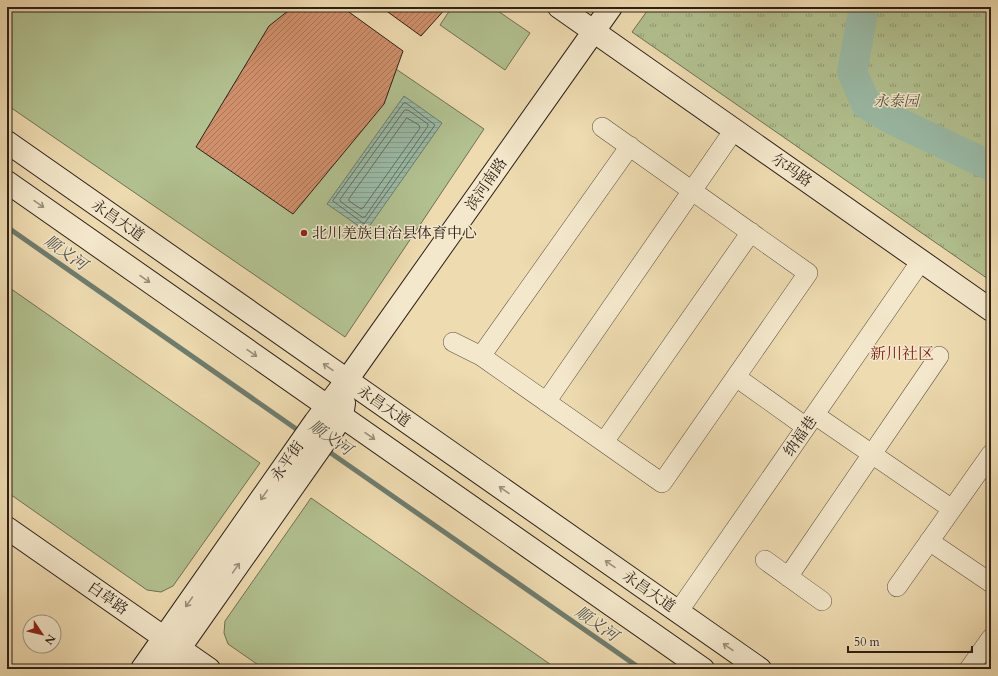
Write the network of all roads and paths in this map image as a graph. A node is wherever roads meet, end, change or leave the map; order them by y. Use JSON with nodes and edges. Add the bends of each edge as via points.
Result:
{"nodes":[{"id":1,"x":559,"y":7,"type":"edge"},
{"id":2,"x":611,"y":7,"type":"edge"},
{"id":3,"x":594,"y":31,"type":"junction"},
{"id":4,"x":602,"y":127,"type":"dead end"},
{"id":5,"x":734,"y":130,"type":"junction"},
{"id":6,"x":7,"y":142,"type":"edge"},
{"id":7,"x":630,"y":146,"type":"junction"},
{"id":8,"x":7,"y":182,"type":"edge"},
{"id":9,"x":692,"y":191,"type":"junction"},
{"id":10,"x":751,"y":232,"type":"junction"},
{"id":11,"x":921,"y":261,"type":"junction"},
{"id":12,"x":991,"y":310,"type":"edge"},
{"id":13,"x":453,"y":342,"type":"dead end"},
{"id":14,"x":481,"y":356,"type":"junction"},
{"id":15,"x":939,"y":356,"type":"dead end"},
{"id":16,"x":736,"y":377,"type":"junction"},
{"id":17,"x":347,"y":380,"type":"junction"},
{"id":18,"x":546,"y":402,"type":"junction"},
{"id":19,"x":329,"y":419,"type":"junction"},
{"id":20,"x":810,"y":421,"type":"junction"},
{"id":21,"x":604,"y":442,"type":"junction"},
{"id":22,"x":872,"y":454,"type":"junction"},
{"id":23,"x":991,"y":454,"type":"edge"},
{"id":24,"x":952,"y":510,"type":"junction"},
{"id":25,"x":7,"y":528,"type":"edge"},
{"id":26,"x":929,"y":541,"type":"junction"},
{"id":27,"x":765,"y":560,"type":"dead end"},
{"id":28,"x":788,"y":577,"type":"junction"},
{"id":29,"x":991,"y":583,"type":"edge"},
{"id":30,"x":897,"y":587,"type":"dead end"},
{"id":31,"x":822,"y":601,"type":"dead end"},
{"id":32,"x":678,"y":612,"type":"junction"},
{"id":33,"x":991,"y":638,"type":"edge"},
{"id":34,"x":172,"y":643,"type":"junction"},
{"id":35,"x":142,"y":669,"type":"edge"},
{"id":36,"x":165,"y":669,"type":"edge"},
{"id":37,"x":209,"y":669,"type":"edge"},
{"id":38,"x":703,"y":669,"type":"edge"},
{"id":39,"x":760,"y":669,"type":"edge"},
{"id":40,"x":969,"y":669,"type":"edge"}],
"edges":[{"from":1,"to":3,"type":"main road","name":"尔玛路"},
{"from":2,"to":3,"type":"main road","name":"滨河南路"},
{"from":3,"to":5,"type":"main road","name":"尔玛路"},
{"from":3,"to":17,"type":"main road","name":"滨河南路"},
{"from":4,"to":7,"type":"street"},
{"from":5,"to":9,"type":"street"},
{"from":5,"to":11,"type":"main road","name":"尔玛路"},
{"from":17,"to":6,"type":"main road","name":"永昌大道","one_way":true},
{"from":7,"to":9,"type":"street"},
{"from":7,"to":14,"type":"street"},
{"from":8,"to":19,"type":"main road","one_way":true},
{"from":9,"to":10,"type":"street"},
{"from":9,"to":18,"type":"street"},
{"from":10,"to":16,"type":"street","via":[[808,273]]},
{"from":10,"to":21,"type":"street"},
{"from":11,"to":12,"type":"main road","name":"尔玛路"},
{"from":11,"to":20,"type":"street","name":"纳福巷"},
{"from":13,"to":14,"type":"street"},
{"from":14,"to":18,"type":"street"},
{"from":15,"to":22,"type":"street"},
{"from":16,"to":20,"type":"street"},
{"from":16,"to":21,"type":"street","via":[[662,483]]},
{"from":17,"to":19,"type":"main road","name":"永平街"},
{"from":32,"to":17,"type":"main road","name":"永昌大道","one_way":true},
{"from":18,"to":21,"type":"street"},
{"from":19,"to":34,"type":"main road","name":"永平街"},
{"from":19,"to":38,"type":"main road","one_way":true},
{"from":20,"to":22,"type":"street"},
{"from":20,"to":32,"type":"street","name":"纳福巷"},
{"from":22,"to":24,"type":"street"},
{"from":22,"to":28,"type":"street"},
{"from":23,"to":24,"type":"street"},
{"from":24,"to":26,"type":"street"},
{"from":25,"to":34,"type":"main road","name":"白草路"},
{"from":26,"to":29,"type":"street"},
{"from":26,"to":30,"type":"street"},
{"from":27,"to":28,"type":"street"},
{"from":28,"to":31,"type":"street"},
{"from":39,"to":32,"type":"main road","name":"永昌大道","one_way":true},
{"from":33,"to":40,"type":"street"},
{"from":34,"to":35,"type":"main road","name":"永平街"},
{"from":34,"to":36,"type":"main road","name":"永平街"},
{"from":34,"to":37,"type":"main road","name":"白草路"}]}
